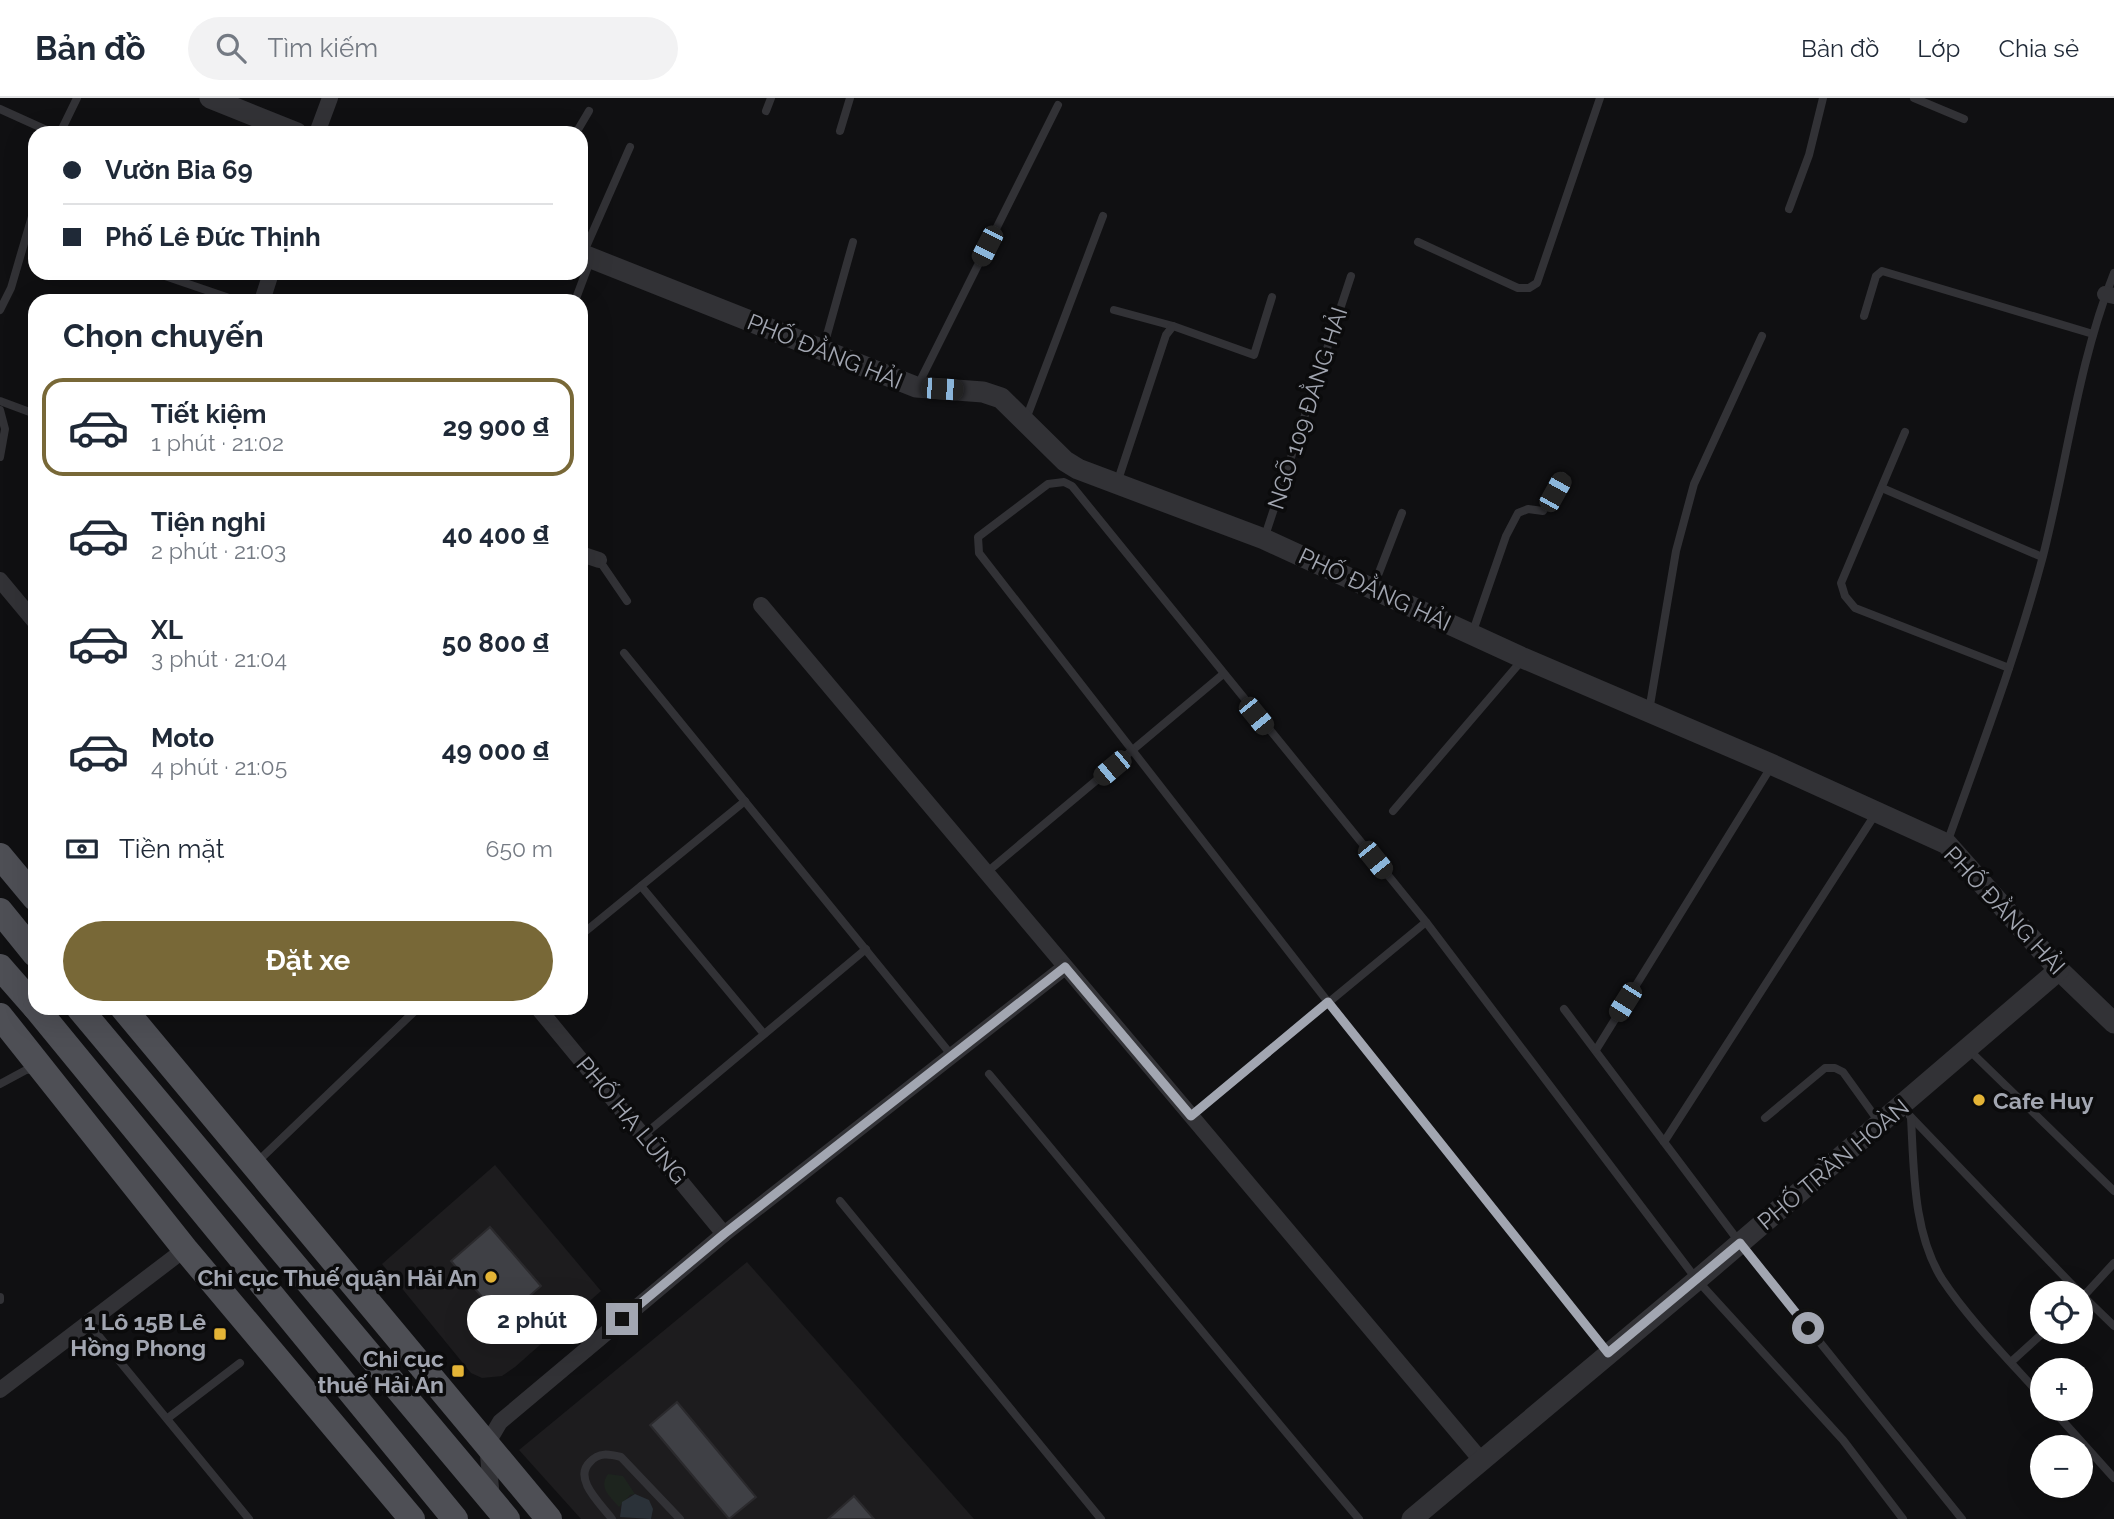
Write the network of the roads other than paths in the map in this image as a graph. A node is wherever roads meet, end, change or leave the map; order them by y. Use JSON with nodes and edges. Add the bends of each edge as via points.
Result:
{"nodes":[{"id":1,"x":77,"y":98,"type":"edge"},
{"id":2,"x":210,"y":98,"type":"edge"},
{"id":3,"x":330,"y":98,"type":"edge"},
{"id":4,"x":771,"y":98,"type":"edge"},
{"id":5,"x":850,"y":98,"type":"edge"},
{"id":6,"x":1600,"y":98,"type":"edge"},
{"id":7,"x":1823,"y":98,"type":"edge"},
{"id":8,"x":1914,"y":98,"type":"edge"},
{"id":9,"x":1058,"y":105,"type":"dead end"},
{"id":10,"x":0,"y":109,"type":"edge"},
{"id":11,"x":589,"y":111,"type":"dead end"},
{"id":12,"x":766,"y":111,"type":"dead end"},
{"id":13,"x":1964,"y":119,"type":"dead end"},
{"id":14,"x":37,"y":126,"type":"edge"},
{"id":15,"x":64,"y":126,"type":"edge"},
{"id":16,"x":280,"y":126,"type":"edge"},
{"id":17,"x":320,"y":126,"type":"edge"},
{"id":18,"x":580,"y":126,"type":"edge"},
{"id":19,"x":840,"y":131,"type":"dead end"},
{"id":20,"x":631,"y":146,"type":"dead end"},
{"id":21,"x":1789,"y":209,"type":"dead end"},
{"id":22,"x":1103,"y":216,"type":"dead end"},
{"id":23,"x":28,"y":235,"type":"edge"},
{"id":24,"x":853,"y":242,"type":"dead end"},
{"id":25,"x":1418,"y":242,"type":"dead end"},
{"id":26,"x":588,"y":248,"type":"edge"},
{"id":27,"x":588,"y":256,"type":"edge"},
{"id":28,"x":2114,"y":273,"type":"edge"},
{"id":29,"x":1351,"y":276,"type":"dead end"},
{"id":30,"x":177,"y":280,"type":"edge"},
{"id":31,"x":218,"y":294,"type":"edge"},
{"id":32,"x":2110,"y":295,"type":"edge"},
{"id":33,"x":1272,"y":297,"type":"dead end"},
{"id":34,"x":0,"y":310,"type":"edge"},
{"id":35,"x":1114,"y":310,"type":"dead end"},
{"id":36,"x":1864,"y":316,"type":"dead end"},
{"id":37,"x":1173,"y":326,"type":"junction"},
{"id":38,"x":2093,"y":334,"type":"junction"},
{"id":39,"x":1762,"y":336,"type":"dead end"},
{"id":40,"x":823,"y":349,"type":"junction"},
{"id":41,"x":916,"y":387,"type":"junction"},
{"id":42,"x":0,"y":401,"type":"edge"},
{"id":43,"x":0,"y":410,"type":"edge"},
{"id":44,"x":28,"y":411,"type":"edge"},
{"id":45,"x":1026,"y":421,"type":"junction"},
{"id":46,"x":1905,"y":432,"type":"dead end"},
{"id":47,"x":0,"y":457,"type":"edge"},
{"id":48,"x":1563,"y":476,"type":"dead end"},
{"id":49,"x":1117,"y":483,"type":"junction"},
{"id":50,"x":1882,"y":488,"type":"junction"},
{"id":51,"x":1402,"y":513,"type":"dead end"},
{"id":52,"x":1264,"y":539,"type":"junction"},
{"id":53,"x":588,"y":556,"type":"edge"},
{"id":54,"x":2042,"y":557,"type":"junction"},
{"id":55,"x":599,"y":560,"type":"joint"},
{"id":56,"x":0,"y":580,"type":"edge"},
{"id":57,"x":1373,"y":588,"type":"junction"},
{"id":58,"x":627,"y":601,"type":"dead end"},
{"id":59,"x":761,"y":605,"type":"dead end"},
{"id":60,"x":28,"y":614,"type":"edge"},
{"id":61,"x":1472,"y":634,"type":"junction"},
{"id":62,"x":625,"y":653,"type":"dead end"},
{"id":63,"x":1524,"y":659,"type":"junction"},
{"id":64,"x":2009,"y":668,"type":"junction"},
{"id":65,"x":1222,"y":675,"type":"junction"},
{"id":66,"x":1649,"y":710,"type":"junction"},
{"id":67,"x":1133,"y":750,"type":"junction"},
{"id":68,"x":1773,"y":765,"type":"junction"},
{"id":69,"x":745,"y":801,"type":"junction"},
{"id":70,"x":1393,"y":811,"type":"dead end"},
{"id":71,"x":1876,"y":813,"type":"junction"},
{"id":72,"x":1947,"y":844,"type":"junction"},
{"id":73,"x":0,"y":856,"type":"edge"},
{"id":74,"x":986,"y":873,"type":"junction"},
{"id":75,"x":641,"y":886,"type":"junction"},
{"id":76,"x":28,"y":890,"type":"edge"},
{"id":77,"x":0,"y":911,"type":"edge"},
{"id":78,"x":1426,"y":922,"type":"junction"},
{"id":79,"x":588,"y":929,"type":"edge"},
{"id":80,"x":28,"y":945,"type":"edge"},
{"id":81,"x":866,"y":949,"type":"junction"},
{"id":82,"x":0,"y":967,"type":"edge"},
{"id":83,"x":1065,"y":967,"type":"junction"},
{"id":84,"x":2059,"y":970,"type":"junction"},
{"id":85,"x":28,"y":1000,"type":"edge"},
{"id":86,"x":1328,"y":1002,"type":"junction"},
{"id":87,"x":1563,"y":1009,"type":"dead end"},
{"id":88,"x":41,"y":1015,"type":"edge"},
{"id":89,"x":85,"y":1015,"type":"edge"},
{"id":90,"x":118,"y":1015,"type":"edge"},
{"id":91,"x":128,"y":1015,"type":"edge"},
{"id":92,"x":411,"y":1015,"type":"edge"},
{"id":93,"x":544,"y":1015,"type":"edge"},
{"id":94,"x":0,"y":1016,"type":"edge"},
{"id":95,"x":2114,"y":1023,"type":"edge"},
{"id":96,"x":98,"y":1032,"type":"junction"},
{"id":97,"x":764,"y":1034,"type":"junction"},
{"id":98,"x":1968,"y":1049,"type":"junction"},
{"id":99,"x":1596,"y":1050,"type":"junction"},
{"id":100,"x":72,"y":1051,"type":"junction"},
{"id":101,"x":953,"y":1057,"type":"junction"},
{"id":102,"x":45,"y":1069,"type":"junction"},
{"id":103,"x":989,"y":1074,"type":"dead end"},
{"id":104,"x":0,"y":1084,"type":"edge"},
{"id":105,"x":1906,"y":1112,"type":"junction"},
{"id":106,"x":1191,"y":1116,"type":"junction"},
{"id":107,"x":1765,"y":1118,"type":"dead end"},
{"id":108,"x":1880,"y":1124,"type":"junction"},
{"id":109,"x":645,"y":1135,"type":"junction"},
{"id":110,"x":1664,"y":1142,"type":"junction"},
{"id":111,"x":253,"y":1165,"type":"junction"},
{"id":112,"x":2114,"y":1191,"type":"edge"},
{"id":113,"x":840,"y":1201,"type":"dead end"},
{"id":114,"x":724,"y":1234,"type":"junction"},
{"id":115,"x":1740,"y":1243,"type":"junction"},
{"id":116,"x":186,"y":1249,"type":"junction"},
{"id":117,"x":2114,"y":1264,"type":"edge"},
{"id":118,"x":1698,"y":1280,"type":"junction"},
{"id":119,"x":2067,"y":1281,"type":"edge"},
{"id":120,"x":2093,"y":1284,"type":"edge"},
{"id":121,"x":2093,"y":1307,"type":"edge"},
{"id":122,"x":89,"y":1324,"type":"junction"},
{"id":123,"x":2114,"y":1326,"type":"edge"},
{"id":124,"x":2031,"y":1344,"type":"edge"},
{"id":125,"x":1608,"y":1353,"type":"junction"},
{"id":126,"x":2011,"y":1362,"type":"junction"},
{"id":127,"x":240,"y":1363,"type":"dead end"},
{"id":128,"x":2030,"y":1383,"type":"edge"},
{"id":129,"x":0,"y":1390,"type":"edge"},
{"id":130,"x":168,"y":1418,"type":"junction"},
{"id":131,"x":2063,"y":1421,"type":"edge"},
{"id":132,"x":487,"y":1444,"type":"junction"},
{"id":133,"x":1481,"y":1461,"type":"junction"},
{"id":134,"x":2114,"y":1478,"type":"edge"},
{"id":135,"x":499,"y":1510,"type":"edge"},
{"id":136,"x":248,"y":1519,"type":"edge"},
{"id":137,"x":412,"y":1519,"type":"edge"},
{"id":138,"x":456,"y":1519,"type":"edge"},
{"id":139,"x":549,"y":1519,"type":"edge"},
{"id":140,"x":612,"y":1519,"type":"edge"},
{"id":141,"x":680,"y":1519,"type":"edge"},
{"id":142,"x":1101,"y":1519,"type":"edge"},
{"id":143,"x":1359,"y":1519,"type":"edge"},
{"id":144,"x":1412,"y":1519,"type":"edge"},
{"id":145,"x":1903,"y":1519,"type":"edge"},
{"id":146,"x":1962,"y":1519,"type":"edge"}],
"edges":[{"from":1,"to":15,"type":"lane"},
{"from":2,"to":16,"type":"street"},
{"from":3,"to":17,"type":"street"},
{"from":4,"to":12,"type":"lane"},
{"from":5,"to":19,"type":"lane"},
{"from":6,"to":25,"type":"lane","via":[[1537,283],[1518,288]]},
{"from":7,"to":21,"type":"lane"},
{"from":8,"to":13,"type":"lane"},
{"from":9,"to":41,"type":"lane"},
{"from":10,"to":14,"type":"lane"},
{"from":11,"to":18,"type":"lane"},
{"from":20,"to":26,"type":"lane"},
{"from":22,"to":45,"type":"lane"},
{"from":23,"to":34,"type":"lane"},
{"from":24,"to":40,"type":"lane"},
{"from":27,"to":40,"type":"street","name":"PHỐ ĐẰNG HẢI"},
{"from":28,"to":32,"type":"lane"},
{"from":29,"to":52,"type":"lane","name":"NGÕ 109 ĐẰNG HẢI"},
{"from":30,"to":31,"type":"lane"},
{"from":32,"to":38,"type":"lane"},
{"from":33,"to":37,"type":"lane","via":[[1254,355]]},
{"from":35,"to":37,"type":"lane"},
{"from":36,"to":38,"type":"lane","via":[[1876,276],[1882,271]]},
{"from":37,"to":49,"type":"lane","via":[[1166,335]]},
{"from":38,"to":54,"type":"lane"},
{"from":39,"to":66,"type":"lane","via":[[1695,484],[1676,551]]},
{"from":40,"to":41,"type":"street","name":"PHỐ ĐẰNG HẢI"},
{"from":41,"to":45,"type":"street","name":"PHỐ ĐẰNG HẢI","via":[[983,392],[1000,398]]},
{"from":42,"to":44,"type":"lane"},
{"from":43,"to":47,"type":"lane","via":[[5,429]]},
{"from":45,"to":49,"type":"street","name":"PHỐ ĐẰNG HẢI","via":[[1065,460]]},
{"from":46,"to":50,"type":"lane"},
{"from":48,"to":61,"type":"lane","via":[[1543,511],[1518,513]]},
{"from":49,"to":52,"type":"street","name":"PHỐ ĐẰNG HẢI"},
{"from":50,"to":54,"type":"lane"},
{"from":50,"to":64,"type":"lane","via":[[1841,583],[1845,596],[1855,608]]},
{"from":51,"to":57,"type":"lane"},
{"from":52,"to":57,"type":"street","name":"PHỐ ĐẰNG HẢI"},
{"from":53,"to":55,"type":"street"},
{"from":54,"to":64,"type":"lane"},
{"from":55,"to":58,"type":"lane"},
{"from":56,"to":60,"type":"street"},
{"from":57,"to":61,"type":"street","name":"PHỐ ĐẰNG HẢI"},
{"from":59,"to":74,"type":"street"},
{"from":61,"to":63,"type":"street","name":"PHỐ ĐẰNG HẢI"},
{"from":62,"to":69,"type":"lane"},
{"from":63,"to":66,"type":"street","name":"PHỐ ĐẰNG HẢI"},
{"from":63,"to":70,"type":"lane"},
{"from":64,"to":72,"type":"lane"},
{"from":65,"to":67,"type":"lane"},
{"from":65,"to":67,"type":"lane","via":[[1072,486],[1048,484],[978,537],[979,553]]},
{"from":65,"to":78,"type":"lane"},
{"from":66,"to":68,"type":"street","name":"PHỐ ĐẰNG HẢI"},
{"from":67,"to":74,"type":"lane"},
{"from":67,"to":86,"type":"lane"},
{"from":68,"to":71,"type":"street","name":"PHỐ ĐẰNG HẢI"},
{"from":68,"to":99,"type":"lane"},
{"from":69,"to":75,"type":"lane"},
{"from":69,"to":81,"type":"lane"},
{"from":71,"to":72,"type":"street","name":"PHỐ ĐẰNG HẢI"},
{"from":71,"to":110,"type":"lane"},
{"from":72,"to":84,"type":"street","name":"PHỐ ĐẰNG HẢI"},
{"from":73,"to":76,"type":"main road"},
{"from":74,"to":83,"type":"street"},
{"from":75,"to":79,"type":"lane"},
{"from":75,"to":97,"type":"lane"},
{"from":77,"to":80,"type":"main road"},
{"from":78,"to":86,"type":"lane"},
{"from":78,"to":118,"type":"lane"},
{"from":81,"to":97,"type":"lane"},
{"from":81,"to":101,"type":"lane"},
{"from":82,"to":85,"type":"main road"},
{"from":83,"to":101,"type":"street"},
{"from":83,"to":106,"type":"street"},
{"from":84,"to":95,"type":"street","name":"PHỐ ĐẰNG HẢI"},
{"from":84,"to":98,"type":"street","name":"PHỐ TRẦN HOÀN"},
{"from":86,"to":106,"type":"lane"},
{"from":86,"to":125,"type":"lane"},
{"from":87,"to":99,"type":"lane"},
{"from":88,"to":100,"type":"main road"},
{"from":89,"to":96,"type":"main road"},
{"from":90,"to":96,"type":"main road"},
{"from":91,"to":111,"type":"main road"},
{"from":92,"to":111,"type":"lane"},
{"from":93,"to":109,"type":"street","name":"PHỐ HẠ LŨNG"},
{"from":94,"to":102,"type":"main road"},
{"from":96,"to":100,"type":"main road"},
{"from":96,"to":135,"type":"main road"},
{"from":97,"to":109,"type":"lane"},
{"from":98,"to":105,"type":"street","name":"PHỐ TRẦN HOÀN"},
{"from":98,"to":112,"type":"lane"},
{"from":99,"to":110,"type":"lane"},
{"from":100,"to":102,"type":"main road"},
{"from":100,"to":138,"type":"main road"},
{"from":101,"to":114,"type":"street"},
{"from":102,"to":104,"type":"lane","via":[[26,1070]]},
{"from":102,"to":116,"type":"main road"},
{"from":103,"to":143,"type":"lane"},
{"from":105,"to":108,"type":"street","name":"PHỐ TRẦN HOÀN"},
{"from":105,"to":119,"type":"lane"},
{"from":105,"to":126,"type":"lane","via":[[1922,1227],[1932,1255],[1942,1278]]},
{"from":106,"to":133,"type":"street"},
{"from":107,"to":108,"type":"lane","via":[[1825,1068],[1835,1068],[1843,1072]]},
{"from":108,"to":115,"type":"street","name":"PHỐ TRẦN HOÀN"},
{"from":109,"to":114,"type":"street","name":"PHỐ HẠ LŨNG"},
{"from":110,"to":115,"type":"lane"},
{"from":111,"to":132,"type":"main road"},
{"from":113,"to":142,"type":"lane"},
{"from":114,"to":132,"type":"street","via":[[500,1422]]},
{"from":115,"to":118,"type":"street","name":"PHỐ TRẦN HOÀN"},
{"from":115,"to":146,"type":"lane"},
{"from":116,"to":122,"type":"street"},
{"from":116,"to":137,"type":"main road"},
{"from":117,"to":120,"type":"lane"},
{"from":118,"to":125,"type":"street","name":"PHỐ TRẦN HOÀN"},
{"from":118,"to":145,"type":"lane","via":[[1843,1440]]},
{"from":121,"to":123,"type":"lane"},
{"from":122,"to":129,"type":"street"},
{"from":122,"to":130,"type":"lane"},
{"from":124,"to":126,"type":"lane"},
{"from":125,"to":133,"type":"street","name":"PHỐ TRẦN HOÀN"},
{"from":126,"to":128,"type":"lane"},
{"from":127,"to":130,"type":"lane"},
{"from":130,"to":136,"type":"lane"},
{"from":131,"to":134,"type":"lane"},
{"from":132,"to":135,"type":"street"},
{"from":132,"to":139,"type":"main road"},
{"from":133,"to":144,"type":"street","name":"PHỐ TRẦN HOÀN"},
{"from":140,"to":141,"type":"lane","via":[[583,1475],[595,1457],[607,1454],[621,1457]]}]}
